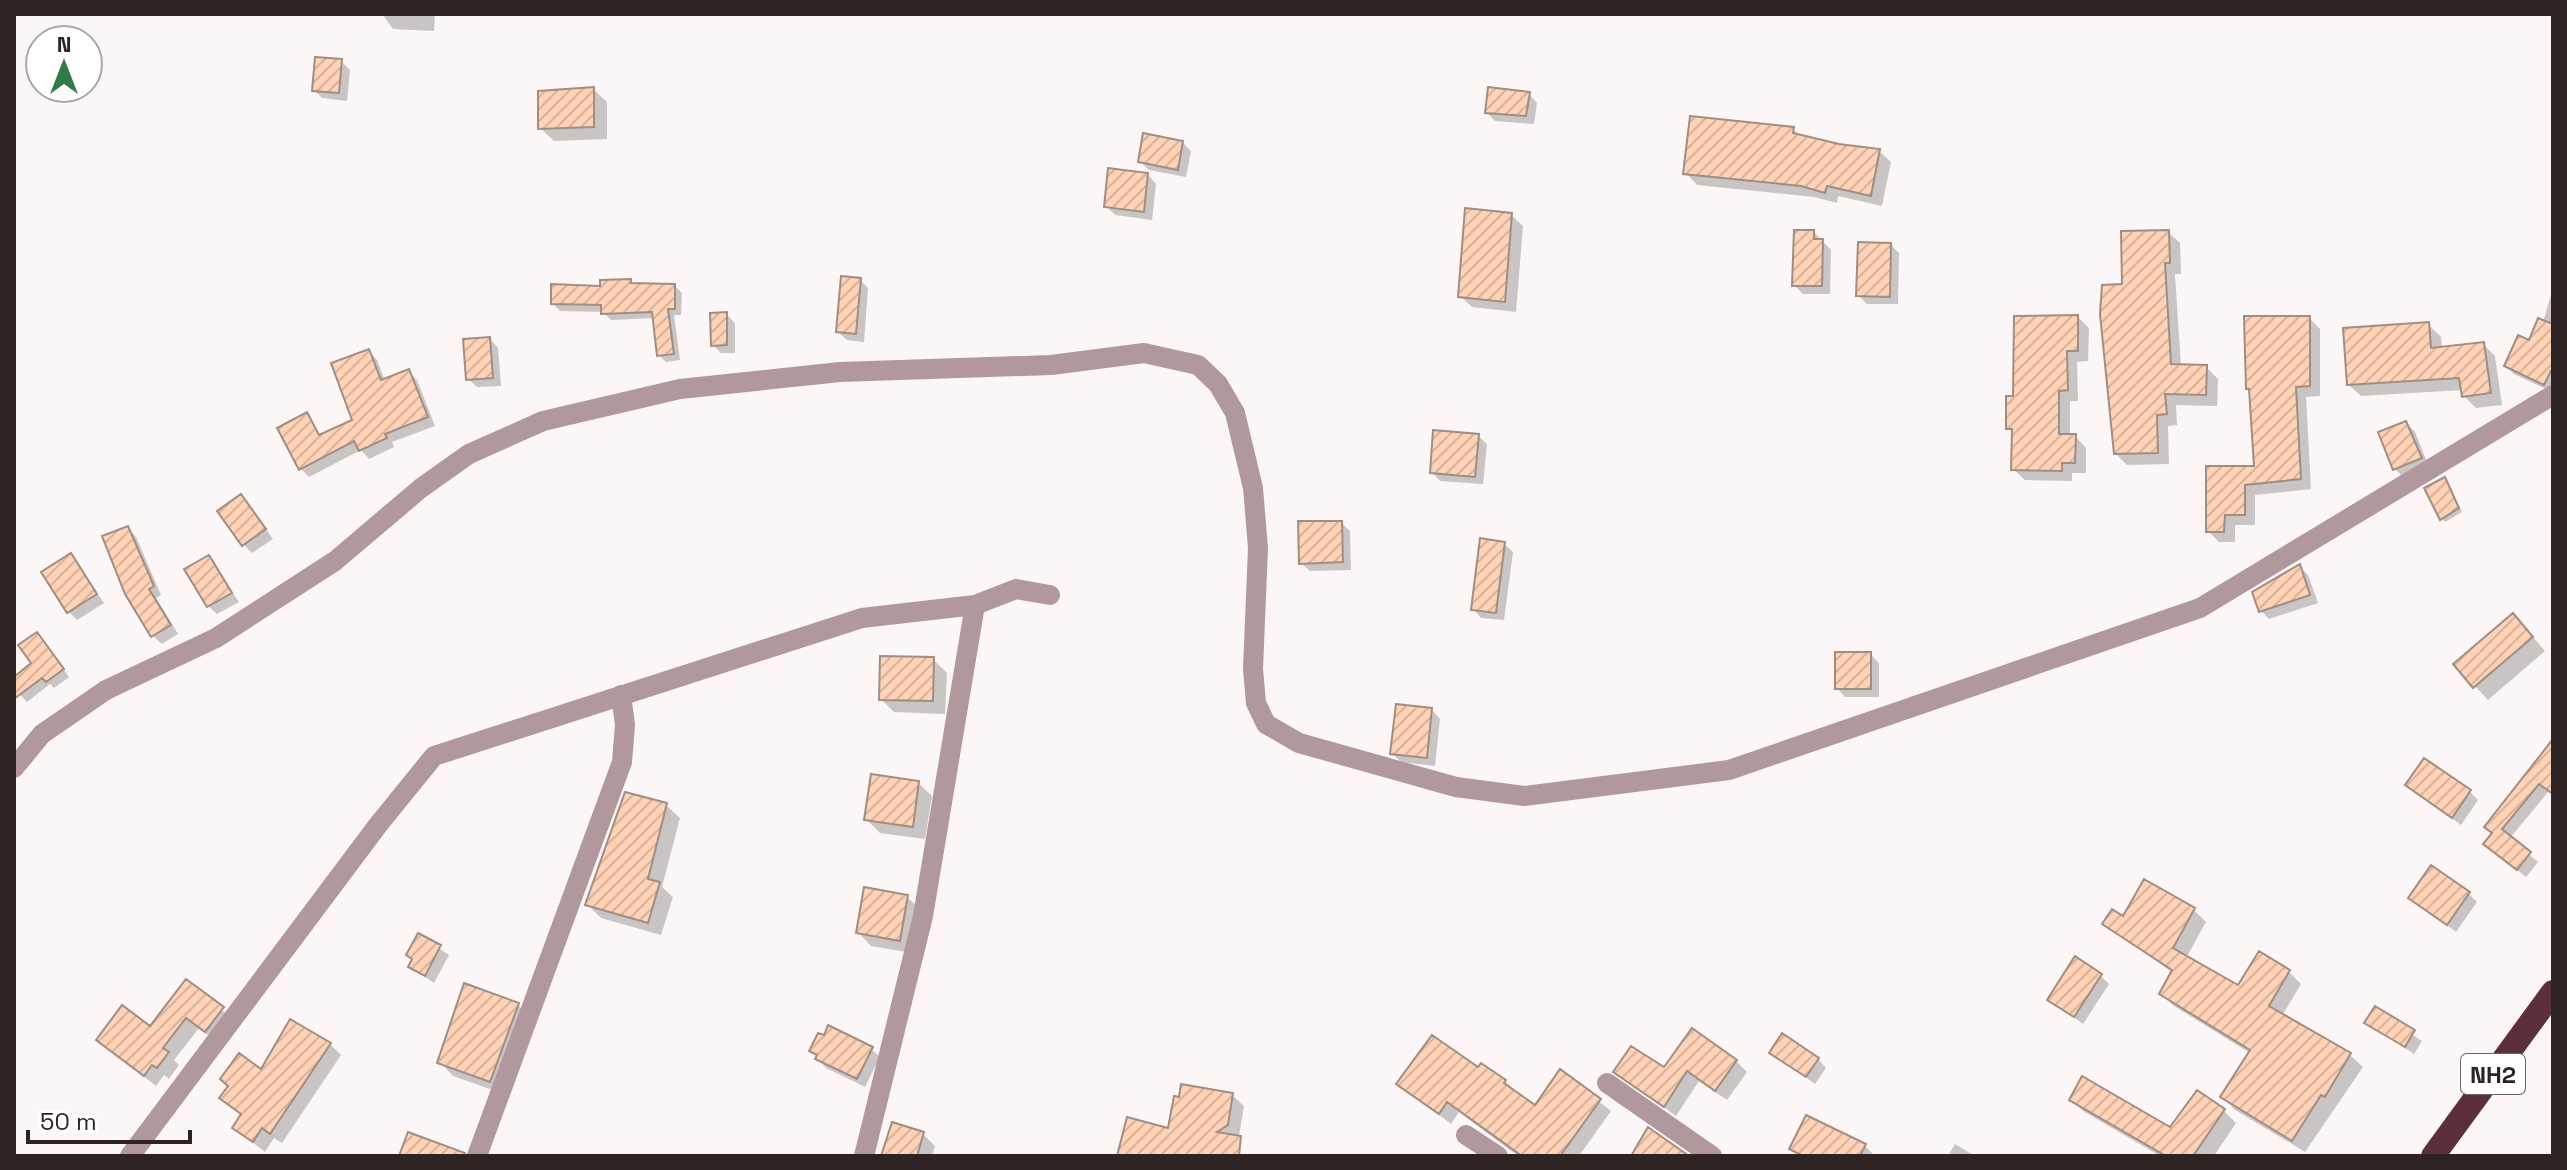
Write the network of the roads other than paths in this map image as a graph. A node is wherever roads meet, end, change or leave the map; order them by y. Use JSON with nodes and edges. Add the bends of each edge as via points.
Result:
{"nodes":[{"id":1,"x":2553,"y":395,"type":"edge"},
{"id":2,"x":1050,"y":595,"type":"dead end"},
{"id":3,"x":975,"y":605,"type":"junction"},
{"id":4,"x":621,"y":695,"type":"junction"},
{"id":5,"x":14,"y":768,"type":"edge"},
{"id":6,"x":2553,"y":992,"type":"edge"},
{"id":7,"x":1607,"y":1083,"type":"dead end"},
{"id":8,"x":1466,"y":1135,"type":"dead end"},
{"id":9,"x":130,"y":1156,"type":"edge"},
{"id":10,"x":477,"y":1156,"type":"edge"},
{"id":11,"x":864,"y":1156,"type":"edge"},
{"id":12,"x":1498,"y":1156,"type":"edge"},
{"id":13,"x":1712,"y":1156,"type":"edge"},
{"id":14,"x":2433,"y":1156,"type":"edge"}],
"edges":[{"from":1,"to":5,"type":"street","via":[[2200,608],[1729,770],[1524,796],[1456,787],[1299,743],[1266,724],[1256,703],[1253,669],[1258,548],[1253,488],[1235,413],[1218,384],[1198,365],[1144,353],[1051,365],[840,372],[680,389],[543,421],[469,454],[335,561],[216,638],[106,690],[42,734]]},
{"from":2,"to":3,"type":"street","via":[[1016,589]]},
{"from":3,"to":4,"type":"street","via":[[862,618]]},
{"from":3,"to":11,"type":"street","via":[[923,916]]},
{"from":4,"to":9,"type":"street","via":[[434,756]]},
{"from":4,"to":10,"type":"street","via":[[622,762]]},
{"from":6,"to":14,"type":"highway","number":"NH2"},
{"from":7,"to":13,"type":"street"},
{"from":8,"to":12,"type":"street"}]}
